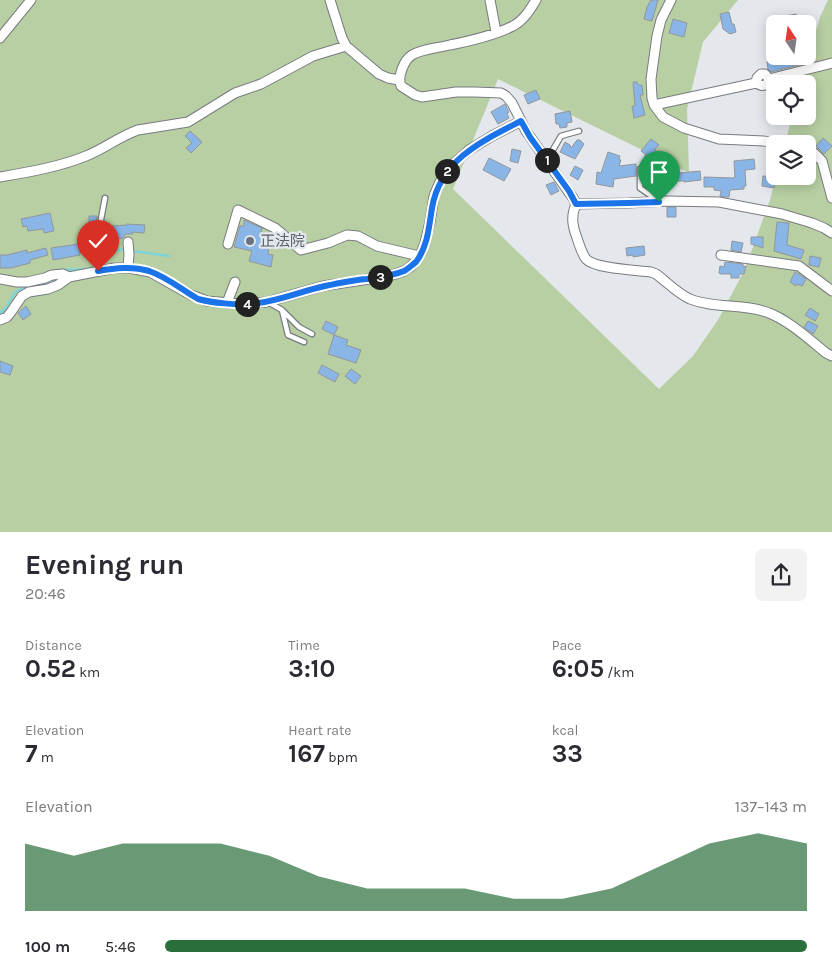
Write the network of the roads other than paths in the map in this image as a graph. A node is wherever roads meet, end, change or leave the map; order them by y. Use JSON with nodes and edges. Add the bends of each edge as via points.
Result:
{"nodes":[{"id":1,"x":31,"y":0,"type":"edge"},
{"id":2,"x":330,"y":0,"type":"edge"},
{"id":3,"x":490,"y":0,"type":"edge"},
{"id":4,"x":536,"y":0,"type":"edge"},
{"id":5,"x":672,"y":0,"type":"edge"},
{"id":6,"x":496,"y":32,"type":"junction"},
{"id":7,"x":0,"y":38,"type":"edge"},
{"id":8,"x":346,"y":46,"type":"junction"},
{"id":9,"x":832,"y":63,"type":"edge"},
{"id":10,"x":399,"y":80,"type":"junction"},
{"id":11,"x":654,"y":105,"type":"junction"},
{"id":12,"x":521,"y":121,"type":"junction"},
{"id":13,"x":579,"y":131,"type":"dead end"},
{"id":14,"x":766,"y":141,"type":"edge"},
{"id":15,"x":816,"y":155,"type":"edge"},
{"id":16,"x":547,"y":160,"type":"junction"},
{"id":17,"x":640,"y":169,"type":"dead end"},
{"id":18,"x":0,"y":177,"type":"edge"},
{"id":19,"x":106,"y":198,"type":"dead end"},
{"id":20,"x":832,"y":198,"type":"edge"},
{"id":21,"x":659,"y":202,"type":"junction"},
{"id":22,"x":576,"y":204,"type":"junction"},
{"id":23,"x":832,"y":234,"type":"edge"},
{"id":24,"x":128,"y":242,"type":"dead end"},
{"id":25,"x":228,"y":244,"type":"dead end"},
{"id":26,"x":721,"y":255,"type":"dead end"},
{"id":27,"x":420,"y":256,"type":"junction"},
{"id":28,"x":128,"y":268,"type":"junction"},
{"id":29,"x":98,"y":269,"type":"junction"},
{"id":30,"x":69,"y":277,"type":"junction"},
{"id":31,"x":0,"y":279,"type":"edge"},
{"id":32,"x":235,"y":282,"type":"dead end"},
{"id":33,"x":832,"y":291,"type":"edge"},
{"id":34,"x":267,"y":302,"type":"junction"},
{"id":35,"x":227,"y":303,"type":"junction"},
{"id":36,"x":282,"y":310,"type":"junction"},
{"id":37,"x":0,"y":320,"type":"edge"},
{"id":38,"x":312,"y":334,"type":"dead end"},
{"id":39,"x":304,"y":342,"type":"dead end"},
{"id":40,"x":832,"y":356,"type":"edge"}],
"edges":[{"from":1,"to":7,"type":"street"},
{"from":2,"to":8,"type":"street"},
{"from":3,"to":6,"type":"street"},
{"from":4,"to":6,"type":"street","via":[[526,16],[515,25]]},
{"from":5,"to":11,"type":"street","via":[[657,36],[651,80]]},
{"from":6,"to":10,"type":"street","via":[[412,55],[407,59]]},
{"from":8,"to":10,"type":"street","via":[[379,74]]},
{"from":8,"to":18,"type":"street","via":[[313,56],[262,84],[235,92],[188,122],[138,130],[89,156]]},
{"from":9,"to":11,"type":"street","via":[[769,79],[763,86],[756,82]]},
{"from":10,"to":12,"type":"street","via":[[401,86],[422,97],[456,92],[500,93],[512,104]]},
{"from":11,"to":14,"type":"street","via":[[672,123],[706,136]]},
{"from":12,"to":16,"type":"street"},
{"from":12,"to":27,"type":"street","via":[[470,150],[451,166],[434,196]]},
{"from":13,"to":16,"type":"lane","via":[[561,136]]},
{"from":15,"to":20,"type":"street","via":[[822,161]]},
{"from":16,"to":22,"type":"street"},
{"from":17,"to":21,"type":"lane","via":[[640,188]]},
{"from":19,"to":29,"type":"lane","via":[[101,219]]},
{"from":21,"to":22,"type":"street"},
{"from":21,"to":23,"type":"street","via":[[711,202],[760,209],[797,218]]},
{"from":22,"to":40,"type":"street","via":[[572,223],[585,258],[591,263],[651,272],[681,294],[709,304],[768,312]]},
{"from":24,"to":28,"type":"street"},
{"from":25,"to":27,"type":"street","via":[[238,210],[275,228],[301,250],[347,235]]},
{"from":26,"to":33,"type":"street","via":[[799,266]]},
{"from":27,"to":34,"type":"street","via":[[404,271],[389,276],[324,286]]},
{"from":28,"to":29,"type":"street"},
{"from":28,"to":35,"type":"street","via":[[150,272],[198,299]]},
{"from":29,"to":30,"type":"street"},
{"from":30,"to":31,"type":"street","via":[[52,275],[27,282]]},
{"from":30,"to":37,"type":"street","via":[[58,285],[22,296],[7,317]]},
{"from":32,"to":35,"type":"street"},
{"from":34,"to":35,"type":"street"},
{"from":34,"to":36,"type":"lane"},
{"from":36,"to":38,"type":"lane","via":[[299,327]]},
{"from":36,"to":39,"type":"lane","via":[[288,335]]}]}
